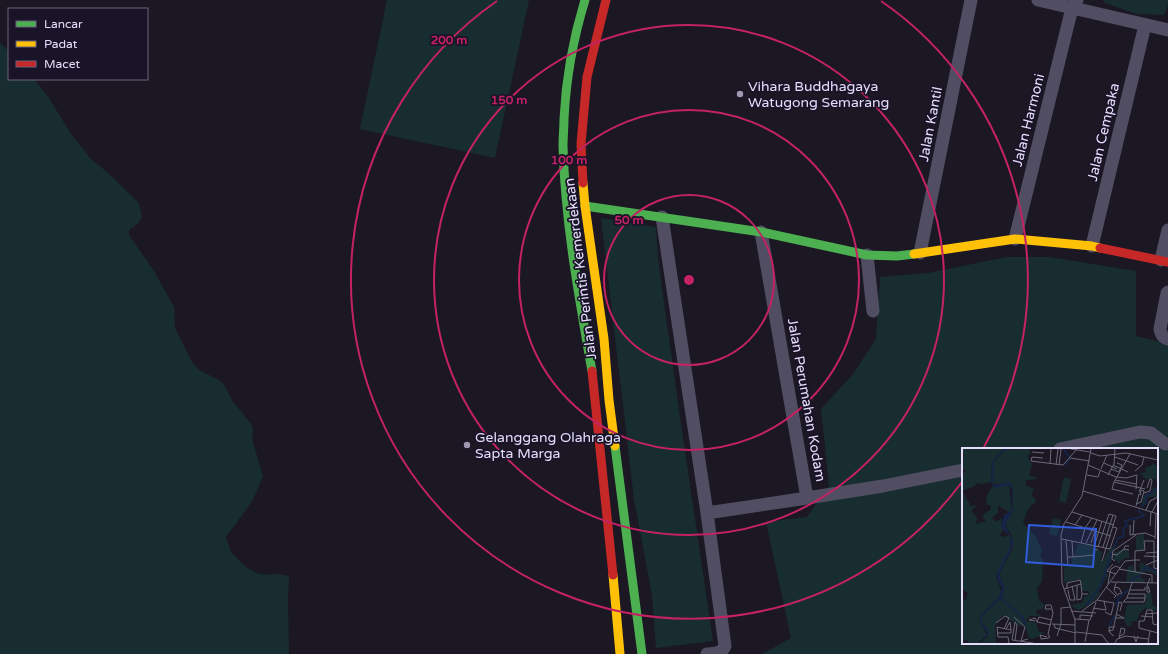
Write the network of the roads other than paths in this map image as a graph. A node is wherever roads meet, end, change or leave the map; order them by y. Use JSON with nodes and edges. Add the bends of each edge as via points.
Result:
{"nodes":[{"id":1,"x":585,"y":0,"type":"edge"},
{"id":2,"x":606,"y":0,"type":"edge"},
{"id":3,"x":971,"y":0,"type":"edge"},
{"id":4,"x":1038,"y":0,"type":"edge"},
{"id":5,"x":1074,"y":4,"type":"edge"},
{"id":6,"x":1144,"y":25,"type":"junction"},
{"id":7,"x":1168,"y":30,"type":"edge"},
{"id":8,"x":585,"y":206,"type":"junction"},
{"id":9,"x":662,"y":217,"type":"junction"},
{"id":10,"x":1168,"y":230,"type":"edge"},
{"id":11,"x":762,"y":232,"type":"junction"},
{"id":12,"x":1015,"y":240,"type":"junction"},
{"id":13,"x":1092,"y":246,"type":"junction"},
{"id":14,"x":920,"y":254,"type":"junction"},
{"id":15,"x":867,"y":256,"type":"junction"},
{"id":16,"x":1164,"y":261,"type":"edge"},
{"id":17,"x":1168,"y":292,"type":"edge"},
{"id":18,"x":873,"y":311,"type":"dead end"},
{"id":19,"x":1168,"y":339,"type":"edge"},
{"id":20,"x":609,"y":400,"type":"junction"},
{"id":21,"x":595,"y":401,"type":"junction"},
{"id":22,"x":1165,"y":444,"type":"dead end"},
{"id":23,"x":1065,"y":448,"type":"edge"},
{"id":24,"x":962,"y":470,"type":"edge"},
{"id":25,"x":807,"y":498,"type":"junction"},
{"id":26,"x":708,"y":514,"type":"junction"},
{"id":27,"x":620,"y":654,"type":"edge"},
{"id":28,"x":642,"y":654,"type":"edge"},
{"id":29,"x":707,"y":654,"type":"edge"}],
"edges":[{"from":1,"to":21,"type":"main road","name":"Jalan Perintis Kemerdekaan","via":[[568,73],[563,145],[567,209]]},
{"from":2,"to":8,"type":"main road","name":"Jalan Perintis Kemerdekaan","via":[[587,77],[581,144]]},
{"from":3,"to":14,"type":"street","name":"Jalan Kantil"},
{"from":4,"to":5,"type":"street"},
{"from":5,"to":6,"type":"street"},
{"from":5,"to":12,"type":"street","name":"Jalan Harmoni"},
{"from":6,"to":7,"type":"street"},
{"from":6,"to":13,"type":"street","name":"Jalan Cempaka"},
{"from":8,"to":9,"type":"main road"},
{"from":8,"to":20,"type":"main road","name":"Jalan Perintis Kemerdekaan","via":[[604,339]]},
{"from":9,"to":11,"type":"main road"},
{"from":9,"to":26,"type":"street"},
{"from":10,"to":16,"type":"street"},
{"from":11,"to":15,"type":"main road"},
{"from":11,"to":25,"type":"street","name":"Jalan Perumahan Kodam"},
{"from":12,"to":13,"type":"main road"},
{"from":12,"to":14,"type":"main road"},
{"from":13,"to":16,"type":"main road"},
{"from":14,"to":15,"type":"main road"},
{"from":15,"to":18,"type":"street"},
{"from":17,"to":19,"type":"street","via":[[1160,328],[1161,334]]},
{"from":20,"to":21,"type":"main road"},
{"from":20,"to":28,"type":"main road","name":"Jalan Perintis Kemerdekaan"},
{"from":21,"to":27,"type":"main road","name":"Jalan Perintis Kemerdekaan"},
{"from":22,"to":23,"type":"street","via":[[1150,433],[1140,432]]},
{"from":24,"to":25,"type":"street"},
{"from":25,"to":26,"type":"street","name":"Jalan Perumahan Kodam"},
{"from":26,"to":29,"type":"street","via":[[725,646],[718,653]]}]}
